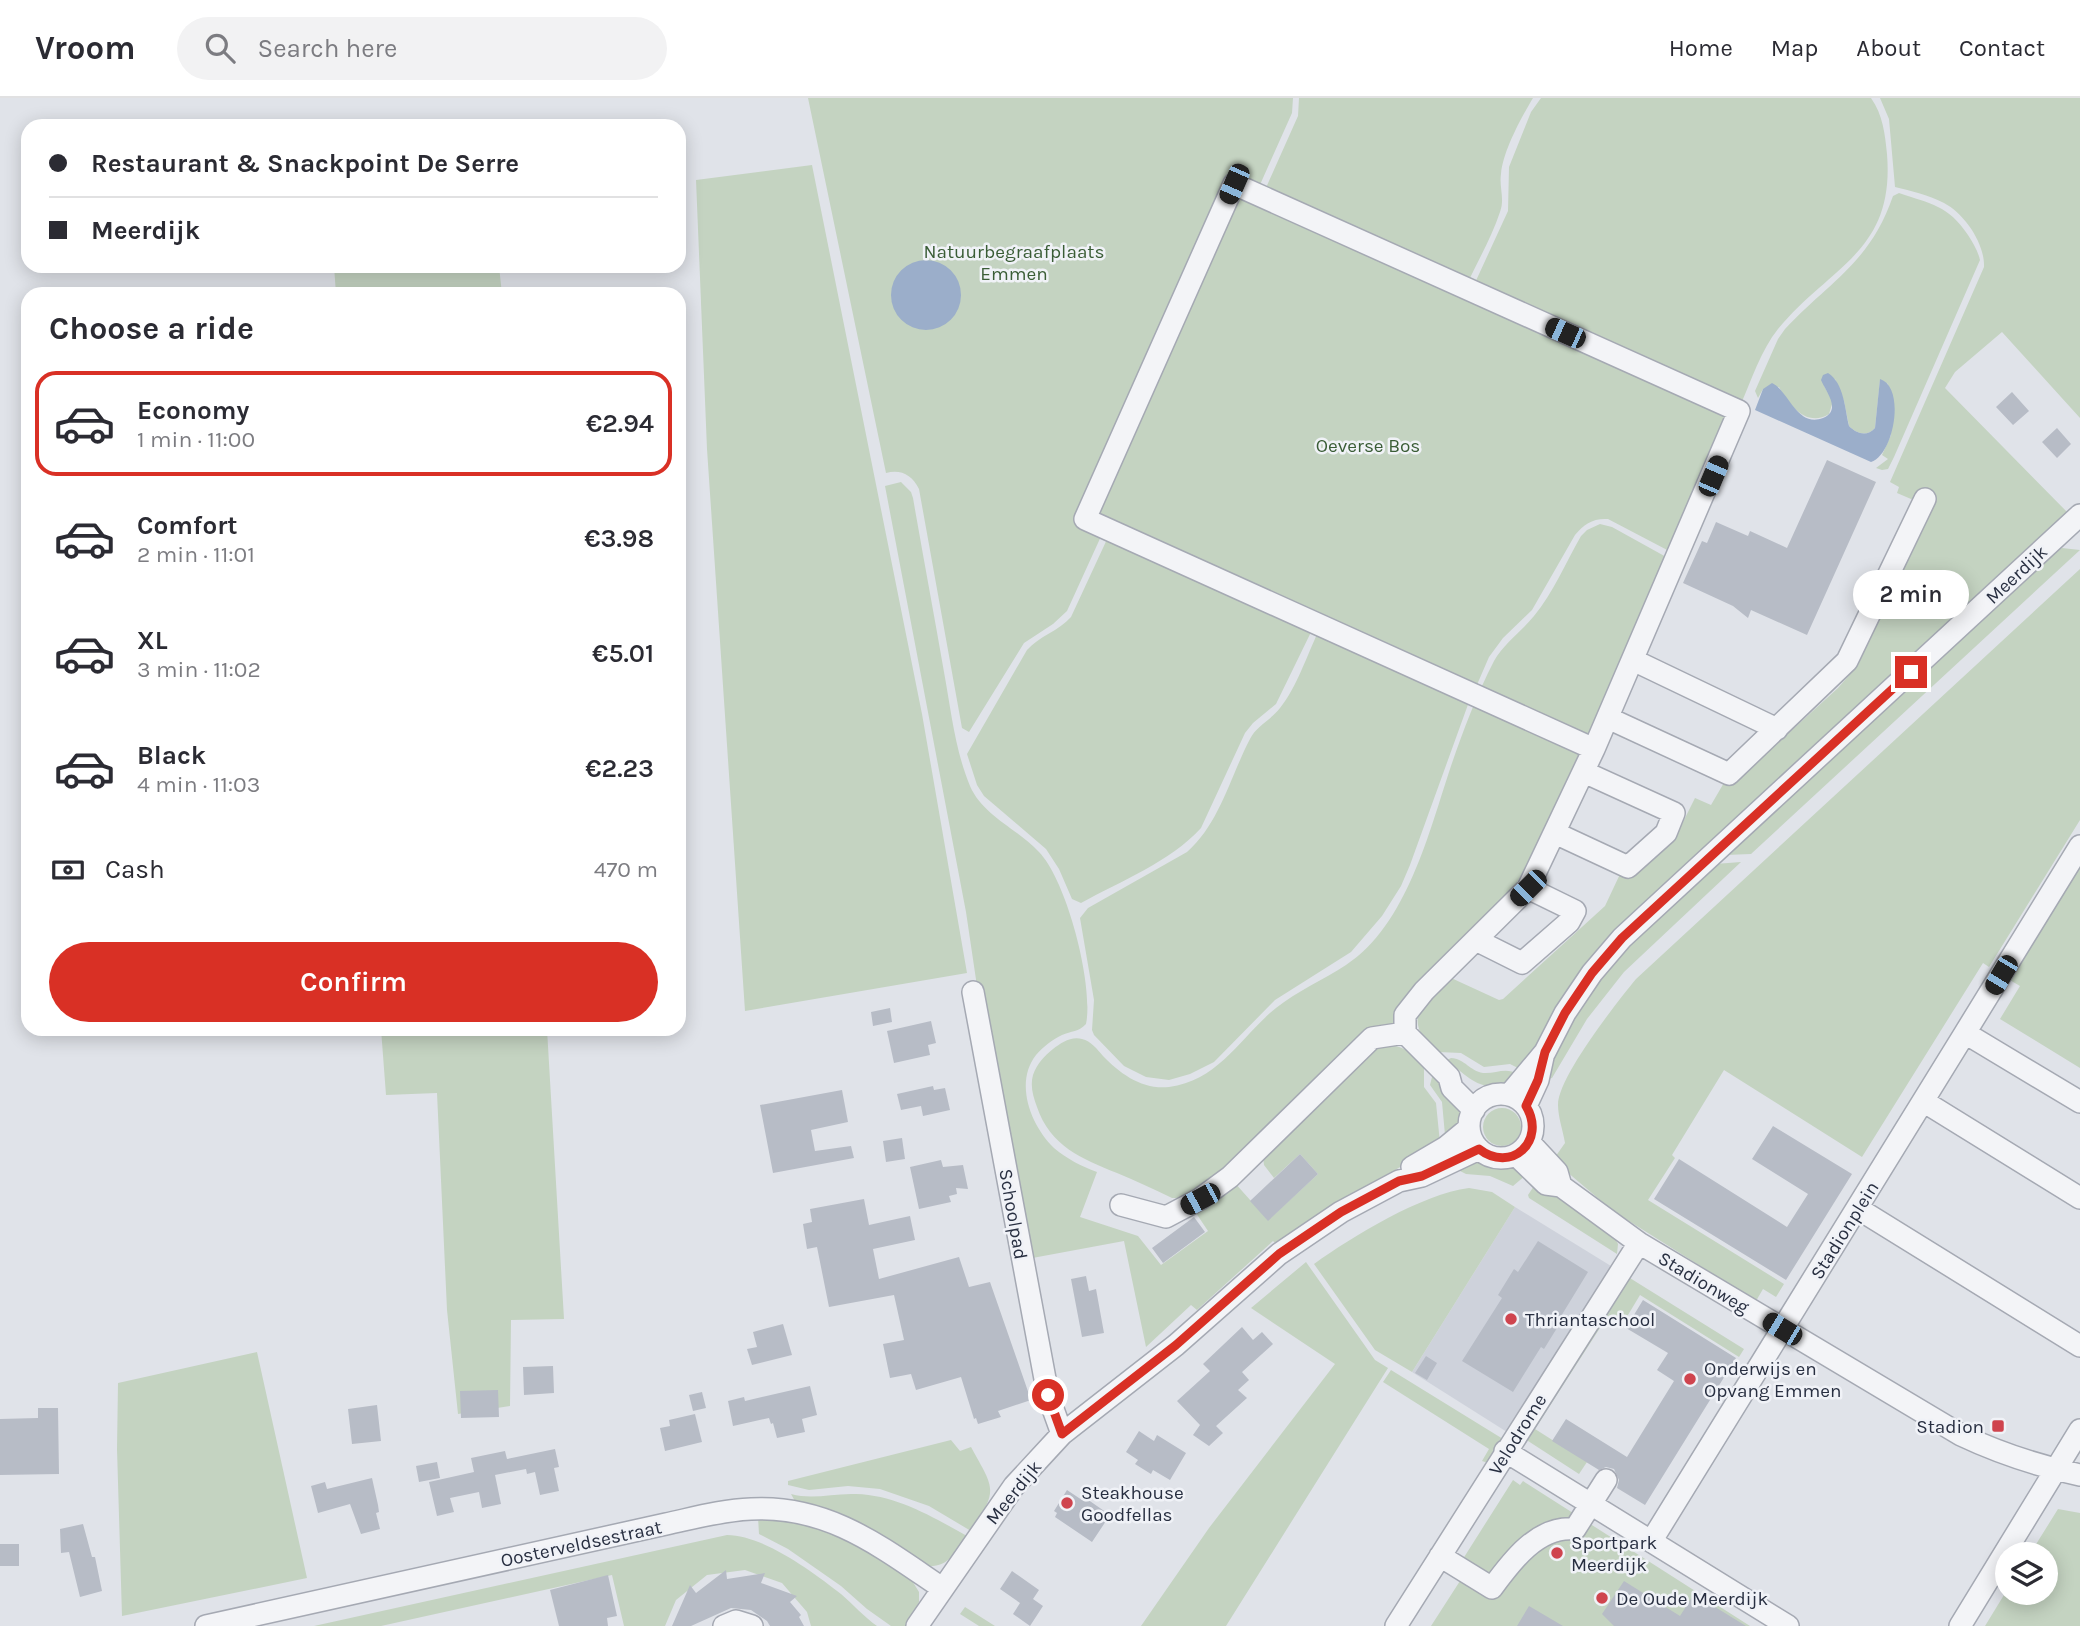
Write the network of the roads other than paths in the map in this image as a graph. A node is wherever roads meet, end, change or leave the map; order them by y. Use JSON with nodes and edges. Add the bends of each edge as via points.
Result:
{"nodes":[{"id":1,"x":1925,"y":499,"type":"dead end"},
{"id":2,"x":2077,"y":524,"type":"edge"},
{"id":3,"x":1633,"y":660,"type":"junction"},
{"id":4,"x":1608,"y":718,"type":"junction"},
{"id":5,"x":1777,"y":729,"type":"junction"},
{"id":6,"x":1594,"y":749,"type":"junction"},
{"id":7,"x":1584,"y":772,"type":"junction"},
{"id":8,"x":1555,"y":833,"type":"junction"},
{"id":9,"x":2080,"y":846,"type":"edge"},
{"id":10,"x":1528,"y":888,"type":"junction"},
{"id":11,"x":1476,"y":940,"type":"junction"},
{"id":12,"x":973,"y":992,"type":"dead end"},
{"id":13,"x":1405,"y":1033,"type":"junction"},
{"id":14,"x":1965,"y":1033,"type":"junction"},
{"id":15,"x":1518,"y":1101,"type":"junction"},
{"id":16,"x":1923,"y":1101,"type":"junction"},
{"id":17,"x":2080,"y":1102,"type":"edge"},
{"id":18,"x":1475,"y":1112,"type":"junction"},
{"id":19,"x":1523,"y":1148,"type":"junction"},
{"id":20,"x":1479,"y":1149,"type":"junction"},
{"id":21,"x":1399,"y":1181,"type":"junction"},
{"id":22,"x":2080,"y":1198,"type":"edge"},
{"id":23,"x":1121,"y":1205,"type":"dead end"},
{"id":24,"x":1857,"y":1208,"type":"junction"},
{"id":25,"x":1639,"y":1242,"type":"junction"},
{"id":26,"x":1782,"y":1329,"type":"junction"},
{"id":27,"x":2080,"y":1346,"type":"edge"},
{"id":28,"x":2080,"y":1430,"type":"edge"},
{"id":29,"x":1062,"y":1434,"type":"junction"},
{"id":30,"x":1505,"y":1451,"type":"junction"},
{"id":31,"x":2055,"y":1470,"type":"junction"},
{"id":32,"x":2080,"y":1475,"type":"edge"},
{"id":33,"x":1606,"y":1480,"type":"dead end"},
{"id":34,"x":1591,"y":1503,"type":"junction"},
{"id":35,"x":1652,"y":1540,"type":"junction"},
{"id":36,"x":1440,"y":1556,"type":"junction"},
{"id":37,"x":942,"y":1588,"type":"junction"},
{"id":38,"x":206,"y":1626,"type":"edge"},
{"id":39,"x":724,"y":1626,"type":"edge"},
{"id":40,"x":752,"y":1626,"type":"edge"},
{"id":41,"x":917,"y":1626,"type":"edge"},
{"id":42,"x":1396,"y":1626,"type":"edge"},
{"id":43,"x":1788,"y":1626,"type":"edge"},
{"id":44,"x":1960,"y":1626,"type":"edge"}],
"edges":[{"from":1,"to":5,"type":"street","via":[[1847,661]]},
{"from":2,"to":15,"type":"street","name":"Meerdijk","via":[[1622,938],[1565,1013]]},
{"from":3,"to":4,"type":"street"},
{"from":3,"to":5,"type":"street"},
{"from":3,"to":6,"type":"street","via":[[1739,411],[1234,184],[1085,519]]},
{"from":4,"to":5,"type":"street","via":[[1729,774]]},
{"from":4,"to":6,"type":"street"},
{"from":6,"to":7,"type":"street"},
{"from":7,"to":8,"type":"street"},
{"from":7,"to":8,"type":"street","via":[[1674,813],[1666,833],[1628,867]]},
{"from":8,"to":10,"type":"street"},
{"from":9,"to":14,"type":"street","name":"Stadionplein"},
{"from":10,"to":11,"type":"street"},
{"from":10,"to":11,"type":"street","via":[[1575,911],[1569,922],[1522,963]]},
{"from":11,"to":13,"type":"street","via":[[1405,1015]]},
{"from":12,"to":29,"type":"street","name":"Schoolpad","via":[[1048,1395]]},
{"from":13,"to":18,"type":"street","via":[[1449,1077],[1459,1079]]},
{"from":13,"to":23,"type":"street","via":[[1372,1038],[1230,1177],[1200,1199],[1166,1217]]},
{"from":14,"to":16,"type":"street","name":"Stadionplein"},
{"from":14,"to":17,"type":"street"},
{"from":15,"to":18,"type":"street","via":[[1500,1094]]},
{"from":15,"to":19,"type":"street","via":[[1533,1124]]},
{"from":16,"to":22,"type":"street"},
{"from":16,"to":24,"type":"street","name":"Stadionplein"},
{"from":18,"to":20,"type":"street","via":[[1472,1139]]},
{"from":18,"to":21,"type":"street","name":"Meerdijk","via":[[1446,1147],[1414,1165]]},
{"from":19,"to":20,"type":"street","via":[[1501,1158]]},
{"from":19,"to":25,"type":"street","name":"Stadionweg","via":[[1557,1172],[1561,1186]]},
{"from":20,"to":21,"type":"street","name":"Meerdijk","via":[[1422,1176]]},
{"from":21,"to":29,"type":"street","name":"Meerdijk","via":[[1341,1212],[1279,1254],[1176,1345]]},
{"from":24,"to":26,"type":"street","name":"Stadionplein"},
{"from":24,"to":27,"type":"street"},
{"from":25,"to":26,"type":"street","name":"Stadionweg"},
{"from":25,"to":30,"type":"street","name":"Velodrome"},
{"from":26,"to":31,"type":"street","name":"Stadionweg","via":[[1961,1436]]},
{"from":26,"to":35,"type":"street","name":"Stadionplein"},
{"from":28,"to":31,"type":"street"},
{"from":29,"to":37,"type":"street","name":"Meerdijk","via":[[1014,1486]]},
{"from":30,"to":34,"type":"street"},
{"from":30,"to":36,"type":"street","name":"Velodrome"},
{"from":31,"to":32,"type":"street","name":"Stadionweg"},
{"from":31,"to":44,"type":"street"},
{"from":33,"to":34,"type":"street"},
{"from":34,"to":35,"type":"street"},
{"from":34,"to":36,"type":"street","via":[[1575,1528],[1538,1539],[1518,1554],[1492,1588]]},
{"from":35,"to":43,"type":"street"},
{"from":36,"to":42,"type":"street","name":"Velodrome"},
{"from":37,"to":38,"type":"street","name":"Oosterveldsestraat","via":[[873,1541],[840,1525],[802,1512],[752,1509]]},
{"from":37,"to":41,"type":"street","name":"Meerdijk"},
{"from":39,"to":40,"type":"street","via":[[736,1621]]}]}
